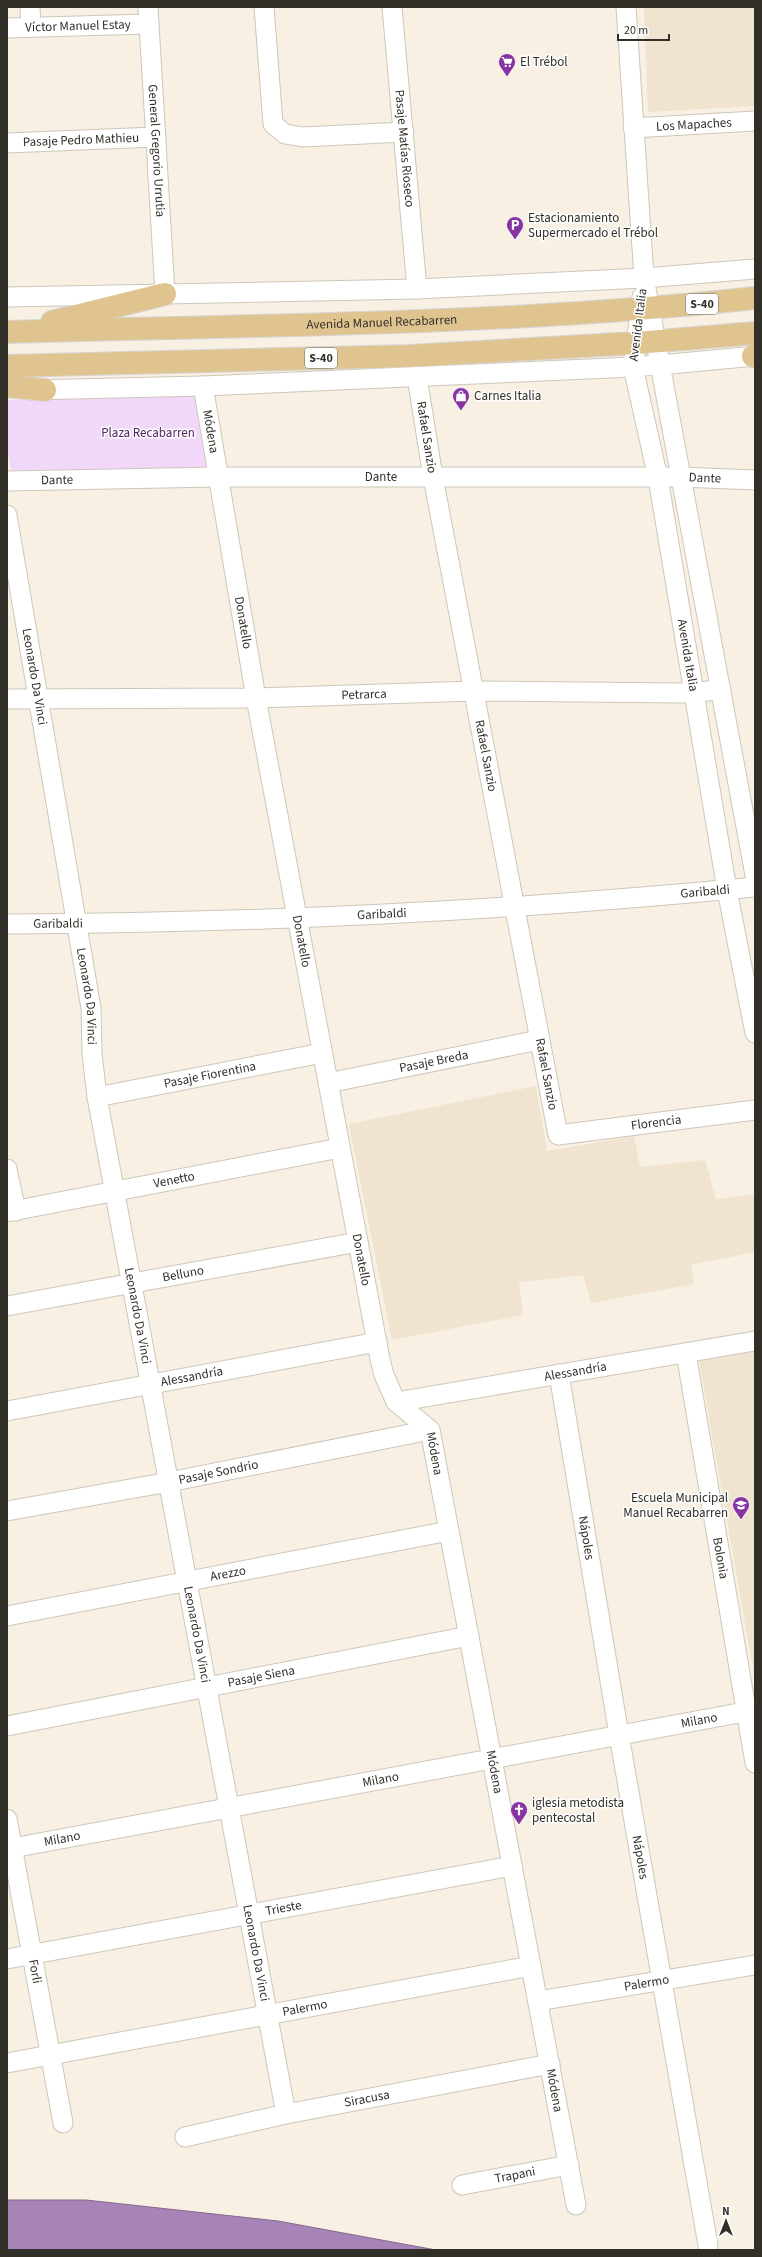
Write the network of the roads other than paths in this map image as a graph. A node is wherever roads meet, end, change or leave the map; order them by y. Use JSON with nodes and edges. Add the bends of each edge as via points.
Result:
{"nodes":[{"id":1,"x":30,"y":7,"type":"edge"},
{"id":2,"x":264,"y":7,"type":"edge"},
{"id":3,"x":392,"y":7,"type":"edge"},
{"id":4,"x":626,"y":7,"type":"edge"},
{"id":5,"x":149,"y":15,"type":"edge"},
{"id":6,"x":32,"y":27,"type":"junction"},
{"id":7,"x":7,"y":28,"type":"edge"},
{"id":8,"x":755,"y":121,"type":"edge"},
{"id":9,"x":633,"y":128,"type":"junction"},
{"id":10,"x":404,"y":132,"type":"junction"},
{"id":11,"x":156,"y":137,"type":"junction"},
{"id":12,"x":7,"y":143,"type":"edge"},
{"id":13,"x":755,"y":269,"type":"edge"},
{"id":14,"x":644,"y":278,"type":"junction"},
{"id":15,"x":417,"y":289,"type":"junction"},
{"id":16,"x":165,"y":294,"type":"junction"},
{"id":17,"x":7,"y":298,"type":"edge"},
{"id":18,"x":755,"y":298,"type":"edge"},
{"id":19,"x":645,"y":309,"type":"junction"},
{"id":20,"x":10,"y":331,"type":"edge"},
{"id":21,"x":755,"y":333,"type":"edge"},
{"id":22,"x":646,"y":342,"type":"junction"},
{"id":23,"x":754,"y":356,"type":"edge"},
{"id":24,"x":660,"y":365,"type":"junction"},
{"id":25,"x":7,"y":366,"type":"edge"},
{"id":26,"x":633,"y":367,"type":"junction"},
{"id":27,"x":417,"y":377,"type":"junction"},
{"id":28,"x":7,"y":386,"type":"edge"},
{"id":29,"x":203,"y":386,"type":"junction"},
{"id":30,"x":7,"y":390,"type":"edge"},
{"id":31,"x":45,"y":390,"type":"junction"},
{"id":32,"x":218,"y":477,"type":"junction"},
{"id":33,"x":433,"y":477,"type":"junction"},
{"id":34,"x":681,"y":477,"type":"junction"},
{"id":35,"x":658,"y":478,"type":"junction"},
{"id":36,"x":755,"y":480,"type":"edge"},
{"id":37,"x":7,"y":481,"type":"edge"},
{"id":38,"x":7,"y":516,"type":"edge"},
{"id":39,"x":721,"y":690,"type":"junction"},
{"id":40,"x":474,"y":691,"type":"junction"},
{"id":41,"x":693,"y":692,"type":"junction"},
{"id":42,"x":38,"y":698,"type":"junction"},
{"id":43,"x":256,"y":698,"type":"junction"},
{"id":44,"x":7,"y":699,"type":"edge"},
{"id":45,"x":755,"y":875,"type":"edge"},
{"id":46,"x":755,"y":887,"type":"edge"},
{"id":47,"x":727,"y":890,"type":"junction"},
{"id":48,"x":513,"y":907,"type":"junction"},
{"id":49,"x":297,"y":919,"type":"junction"},
{"id":50,"x":7,"y":924,"type":"edge"},
{"id":51,"x":77,"y":924,"type":"junction"},
{"id":52,"x":755,"y":1033,"type":"edge"},
{"id":53,"x":539,"y":1040,"type":"junction"},
{"id":54,"x":322,"y":1053,"type":"junction"},
{"id":55,"x":328,"y":1083,"type":"junction"},
{"id":56,"x":97,"y":1096,"type":"junction"},
{"id":57,"x":755,"y":1110,"type":"edge"},
{"id":58,"x":558,"y":1135,"type":"joint"},
{"id":59,"x":340,"y":1148,"type":"junction"},
{"id":60,"x":7,"y":1169,"type":"edge"},
{"id":61,"x":115,"y":1191,"type":"junction"},
{"id":62,"x":11,"y":1211,"type":"edge"},
{"id":63,"x":358,"y":1242,"type":"junction"},
{"id":64,"x":132,"y":1282,"type":"junction"},
{"id":65,"x":7,"y":1306,"type":"edge"},
{"id":66,"x":755,"y":1341,"type":"edge"},
{"id":67,"x":378,"y":1342,"type":"junction"},
{"id":68,"x":686,"y":1353,"type":"junction"},
{"id":69,"x":560,"y":1374,"type":"junction"},
{"id":70,"x":151,"y":1384,"type":"junction"},
{"id":71,"x":396,"y":1402,"type":"junction"},
{"id":72,"x":7,"y":1410,"type":"edge"},
{"id":73,"x":430,"y":1430,"type":"junction"},
{"id":74,"x":169,"y":1482,"type":"junction"},
{"id":75,"x":7,"y":1511,"type":"edge"},
{"id":76,"x":449,"y":1531,"type":"junction"},
{"id":77,"x":187,"y":1581,"type":"junction"},
{"id":78,"x":7,"y":1616,"type":"edge"},
{"id":79,"x":469,"y":1636,"type":"junction"},
{"id":80,"x":207,"y":1687,"type":"junction"},
{"id":81,"x":751,"y":1710,"type":"edge"},
{"id":82,"x":7,"y":1726,"type":"edge"},
{"id":83,"x":619,"y":1735,"type":"junction"},
{"id":84,"x":492,"y":1758,"type":"junction"},
{"id":85,"x":755,"y":1763,"type":"edge"},
{"id":86,"x":229,"y":1807,"type":"junction"},
{"id":87,"x":7,"y":1819,"type":"edge"},
{"id":88,"x":10,"y":1848,"type":"edge"},
{"id":89,"x":512,"y":1866,"type":"junction"},
{"id":90,"x":249,"y":1914,"type":"junction"},
{"id":91,"x":32,"y":1954,"type":"junction"},
{"id":92,"x":7,"y":1958,"type":"edge"},
{"id":93,"x":755,"y":1965,"type":"edge"},
{"id":94,"x":531,"y":1966,"type":"junction"},
{"id":95,"x":662,"y":1979,"type":"junction"},
{"id":96,"x":538,"y":2001,"type":"junction"},
{"id":97,"x":268,"y":2015,"type":"junction"},
{"id":98,"x":51,"y":2055,"type":"junction"},
{"id":99,"x":7,"y":2063,"type":"edge"},
{"id":100,"x":550,"y":2064,"type":"junction"},
{"id":101,"x":286,"y":2114,"type":"junction"},
{"id":102,"x":63,"y":2123,"type":"dead end"},
{"id":103,"x":185,"y":2137,"type":"dead end"},
{"id":104,"x":569,"y":2165,"type":"junction"},
{"id":105,"x":462,"y":2186,"type":"dead end"},
{"id":106,"x":576,"y":2205,"type":"dead end"},
{"id":107,"x":708,"y":2245,"type":"dead end"}],
"edges":[{"from":1,"to":6,"type":"street"},
{"from":2,"to":10,"type":"street","via":[[273,124],[285,134],[303,137]]},
{"from":3,"to":10,"type":"street","name":"Pasaje Matías Rioseco"},
{"from":4,"to":9,"type":"street","name":"Avenida Italia"},
{"from":5,"to":6,"type":"street","name":"Víctor Manuel Estay"},
{"from":5,"to":11,"type":"street","name":"General Gregorio Urrutia"},
{"from":6,"to":7,"type":"street","name":"Víctor Manuel Estay"},
{"from":8,"to":9,"type":"street","name":"Los Mapaches"},
{"from":9,"to":14,"type":"street","name":"Avenida Italia"},
{"from":10,"to":15,"type":"street","name":"Pasaje Matías Rioseco"},
{"from":11,"to":12,"type":"street","name":"Pasaje Pedro Mathieu"},
{"from":11,"to":16,"type":"street","name":"General Gregorio Urrutia"},
{"from":13,"to":14,"type":"street"},
{"from":14,"to":15,"type":"street"},
{"from":14,"to":19,"type":"street","name":"Avenida Italia"},
{"from":15,"to":16,"type":"street"},
{"from":16,"to":17,"type":"street"},
{"from":16,"to":20,"type":"main road"},
{"from":18,"to":19,"type":"main road","name":"Avenida Manuel Recabarren","number":"S-40"},
{"from":19,"to":20,"type":"main road","name":"Avenida Manuel Recabarren","number":"S-40","via":[[412,323]]},
{"from":19,"to":22,"type":"street","name":"Avenida Italia"},
{"from":21,"to":22,"type":"main road","number":"S-40"},
{"from":22,"to":24,"type":"street","name":"Avenida Italia"},
{"from":22,"to":25,"type":"main road","number":"S-40","via":[[409,356]]},
{"from":22,"to":26,"type":"street","name":"Avenida Italia"},
{"from":23,"to":24,"type":"street"},
{"from":24,"to":26,"type":"street"},
{"from":24,"to":34,"type":"street","name":"Avenida Italia"},
{"from":26,"to":27,"type":"street"},
{"from":26,"to":35,"type":"street","name":"Avenida Italia"},
{"from":27,"to":29,"type":"street"},
{"from":27,"to":33,"type":"street","name":"Rafael Sanzio"},
{"from":28,"to":31,"type":"main road"},
{"from":29,"to":31,"type":"street"},
{"from":29,"to":32,"type":"street","name":"Módena"},
{"from":30,"to":31,"type":"street"},
{"from":32,"to":33,"type":"street","name":"Dante"},
{"from":32,"to":37,"type":"street","name":"Dante"},
{"from":32,"to":43,"type":"street","name":"Donatello"},
{"from":33,"to":35,"type":"street","name":"Dante"},
{"from":33,"to":40,"type":"street","name":"Rafael Sanzio"},
{"from":34,"to":35,"type":"street","name":"Dante"},
{"from":34,"to":36,"type":"street","name":"Dante"},
{"from":34,"to":39,"type":"street","name":"Avenida Italia"},
{"from":35,"to":41,"type":"street","name":"Avenida Italia"},
{"from":38,"to":42,"type":"street","name":"Leonardo Da Vinci"},
{"from":39,"to":41,"type":"street","name":"Petrarca"},
{"from":39,"to":45,"type":"street","name":"Avenida Italia"},
{"from":40,"to":41,"type":"street","name":"Petrarca"},
{"from":40,"to":43,"type":"street","name":"Petrarca"},
{"from":40,"to":48,"type":"street","name":"Rafael Sanzio"},
{"from":41,"to":47,"type":"street","name":"Avenida Italia"},
{"from":42,"to":43,"type":"street","name":"Petrarca"},
{"from":42,"to":44,"type":"street","name":"Petrarca"},
{"from":42,"to":51,"type":"street","name":"Leonardo Da Vinci"},
{"from":43,"to":49,"type":"street","name":"Donatello"},
{"from":46,"to":47,"type":"street","name":"Garibaldi"},
{"from":47,"to":48,"type":"street","name":"Garibaldi"},
{"from":47,"to":52,"type":"street","name":"Avenida Italia"},
{"from":48,"to":49,"type":"street","name":"Garibaldi"},
{"from":48,"to":53,"type":"street","name":"Rafael Sanzio"},
{"from":49,"to":51,"type":"street","name":"Garibaldi"},
{"from":49,"to":54,"type":"street","name":"Donatello"},
{"from":50,"to":51,"type":"street","name":"Garibaldi"},
{"from":51,"to":56,"type":"street","name":"Leonardo Da Vinci","via":[[91,1008],[92,1053]]},
{"from":53,"to":55,"type":"street","name":"Pasaje Breda"},
{"from":53,"to":58,"type":"street","name":"Rafael Sanzio"},
{"from":54,"to":55,"type":"street","name":"Donatello"},
{"from":54,"to":56,"type":"street","name":"Pasaje Fiorentina"},
{"from":55,"to":59,"type":"street","name":"Donatello"},
{"from":56,"to":61,"type":"street","name":"Leonardo Da Vinci"},
{"from":57,"to":58,"type":"street","name":"Florencia"},
{"from":59,"to":61,"type":"street","name":"Venetto"},
{"from":59,"to":63,"type":"street","name":"Donatello"},
{"from":60,"to":62,"type":"street"},
{"from":61,"to":62,"type":"street","name":"Venetto"},
{"from":61,"to":64,"type":"street","name":"Leonardo Da Vinci"},
{"from":63,"to":64,"type":"street","name":"Belluno"},
{"from":63,"to":67,"type":"street","name":"Donatello"},
{"from":64,"to":65,"type":"street","name":"Belluno"},
{"from":64,"to":70,"type":"street","name":"Leonardo Da Vinci"},
{"from":66,"to":68,"type":"street","name":"Alessandría"},
{"from":67,"to":70,"type":"street","name":"Alessandría"},
{"from":67,"to":71,"type":"street","name":"Donatello","via":[[384,1375]]},
{"from":68,"to":69,"type":"street","name":"Alessandría"},
{"from":68,"to":81,"type":"street","name":"Bolonia"},
{"from":69,"to":71,"type":"street","name":"Alessandría"},
{"from":69,"to":83,"type":"street","name":"Nápoles"},
{"from":70,"to":72,"type":"street","name":"Alessandría"},
{"from":70,"to":74,"type":"street","name":"Leonardo Da Vinci"},
{"from":71,"to":73,"type":"street","name":"Módena"},
{"from":73,"to":74,"type":"street","name":"Pasaje Sondrio"},
{"from":73,"to":76,"type":"street","name":"Módena"},
{"from":74,"to":75,"type":"street","name":"Pasaje Sondrio"},
{"from":74,"to":77,"type":"street","name":"Leonardo Da Vinci"},
{"from":76,"to":77,"type":"street","name":"Arezzo"},
{"from":76,"to":79,"type":"street","name":"Módena"},
{"from":77,"to":78,"type":"street","name":"Arezzo"},
{"from":77,"to":80,"type":"street","name":"Leonardo Da Vinci"},
{"from":79,"to":80,"type":"street","name":"Pasaje Siena"},
{"from":79,"to":84,"type":"street","name":"Módena"},
{"from":80,"to":82,"type":"street","name":"Pasaje Siena"},
{"from":80,"to":86,"type":"street","name":"Leonardo Da Vinci"},
{"from":81,"to":83,"type":"street","name":"Milano"},
{"from":81,"to":85,"type":"street","name":"Bolonia"},
{"from":83,"to":84,"type":"street","name":"Milano"},
{"from":83,"to":95,"type":"street","name":"Nápoles"},
{"from":84,"to":86,"type":"street","name":"Milano"},
{"from":84,"to":89,"type":"street","name":"Módena"},
{"from":86,"to":88,"type":"street","name":"Milano"},
{"from":86,"to":90,"type":"street","name":"Leonardo Da Vinci"},
{"from":87,"to":88,"type":"street","name":"Forli"},
{"from":88,"to":91,"type":"street","name":"Forli"},
{"from":89,"to":90,"type":"street","name":"Trieste"},
{"from":89,"to":94,"type":"street","name":"Módena"},
{"from":90,"to":91,"type":"street","name":"Trieste"},
{"from":90,"to":97,"type":"street","name":"Leonardo Da Vinci"},
{"from":91,"to":92,"type":"street","name":"Trieste"},
{"from":91,"to":98,"type":"street","name":"Forli"},
{"from":93,"to":95,"type":"street","name":"Palermo"},
{"from":94,"to":96,"type":"street","name":"Módena"},
{"from":94,"to":97,"type":"street","name":"Palermo"},
{"from":95,"to":96,"type":"street","name":"Palermo"},
{"from":95,"to":107,"type":"street","name":"Nápoles"},
{"from":96,"to":100,"type":"street","name":"Módena"},
{"from":97,"to":98,"type":"street","name":"Palermo"},
{"from":97,"to":101,"type":"street","name":"Leonardo Da Vinci"},
{"from":98,"to":99,"type":"street","name":"Palermo"},
{"from":98,"to":102,"type":"street","name":"Forli"},
{"from":100,"to":101,"type":"street","name":"Siracusa"},
{"from":100,"to":104,"type":"street","name":"Módena"},
{"from":101,"to":103,"type":"street","name":"Siracusa"},
{"from":104,"to":105,"type":"street","name":"Trapani"},
{"from":104,"to":106,"type":"street","name":"Módena"}]}
